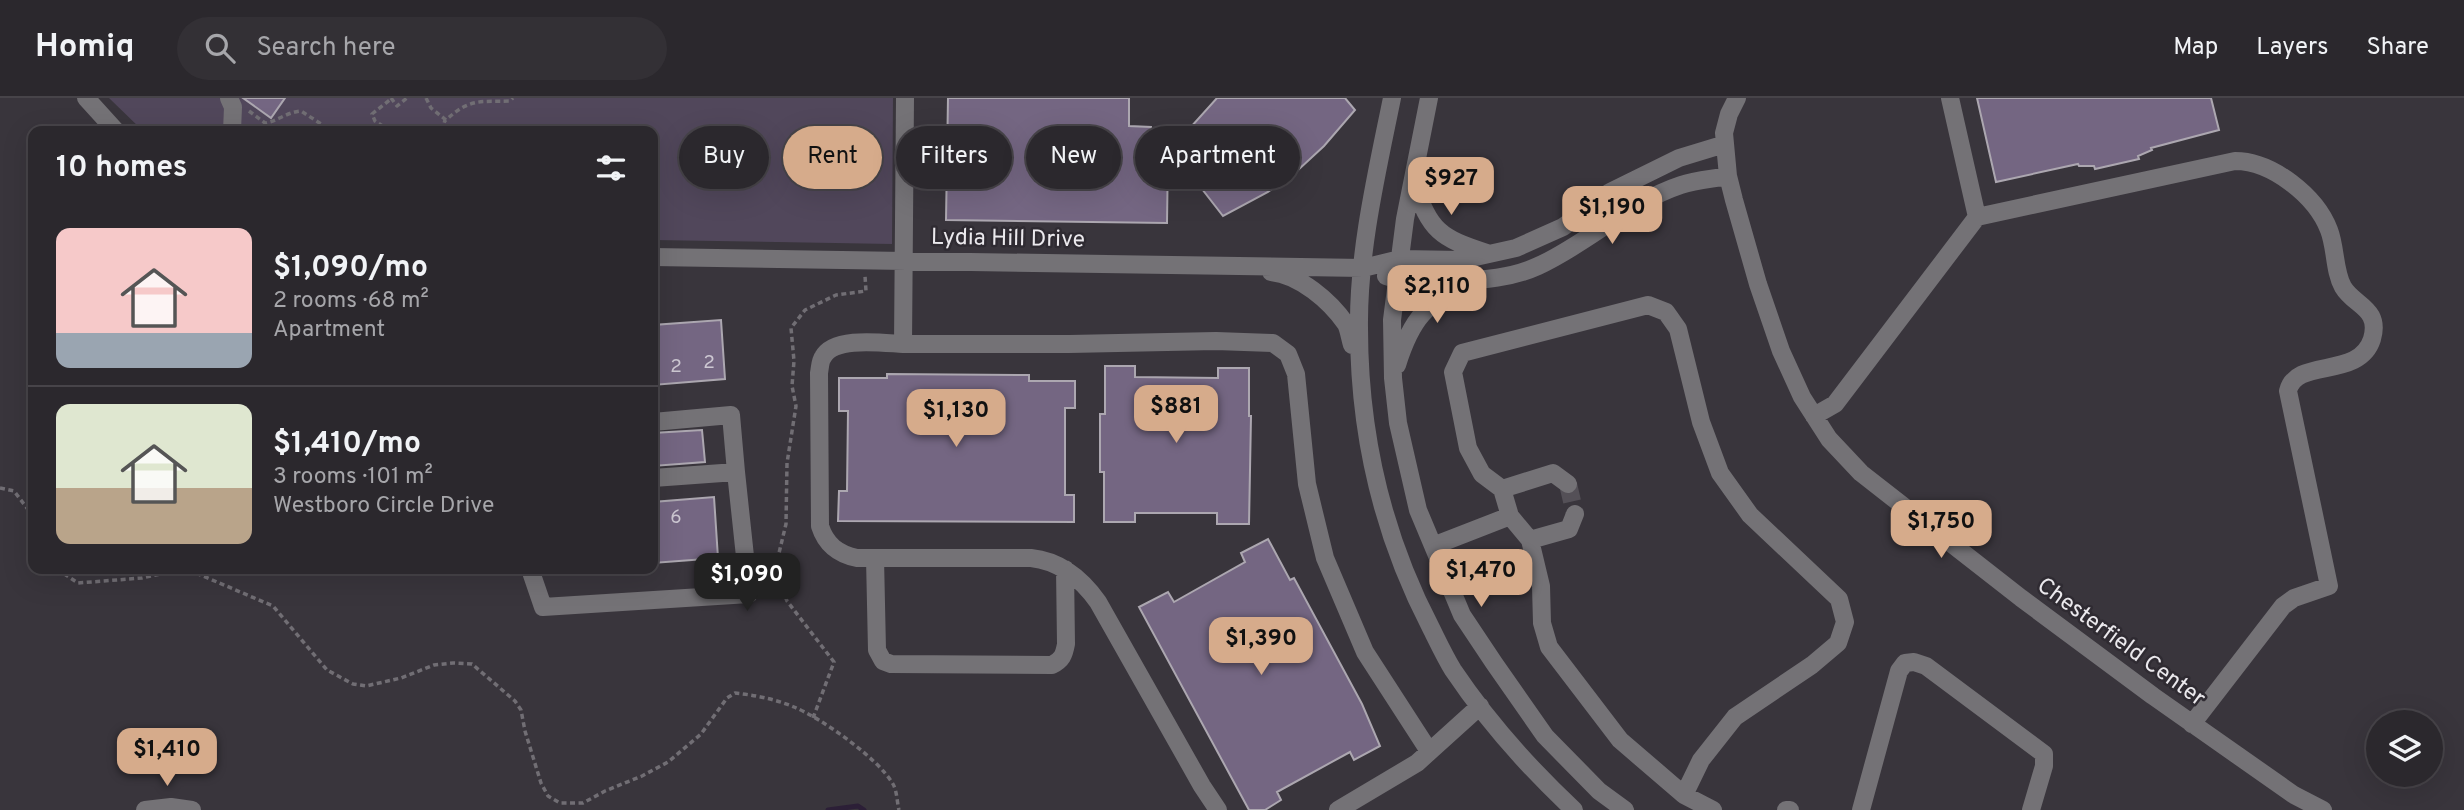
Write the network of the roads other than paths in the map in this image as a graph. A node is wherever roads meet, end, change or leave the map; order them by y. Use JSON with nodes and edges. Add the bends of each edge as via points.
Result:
{"nodes":[{"id":1,"x":86,"y":98,"type":"edge"},
{"id":2,"x":905,"y":98,"type":"edge"},
{"id":3,"x":1392,"y":98,"type":"edge"},
{"id":4,"x":1429,"y":98,"type":"edge"},
{"id":5,"x":1737,"y":98,"type":"edge"},
{"id":6,"x":1950,"y":98,"type":"edge"},
{"id":7,"x":231,"y":103,"type":"edge"},
{"id":8,"x":111,"y":126,"type":"edge"},
{"id":9,"x":233,"y":126,"type":"edge"},
{"id":10,"x":1725,"y":144,"type":"junction"},
{"id":11,"x":1728,"y":176,"type":"junction"},
{"id":12,"x":1413,"y":179,"type":"junction"},
{"id":13,"x":1978,"y":217,"type":"junction"},
{"id":14,"x":1490,"y":254,"type":"junction"},
{"id":15,"x":658,"y":257,"type":"edge"},
{"id":16,"x":1400,"y":259,"type":"junction"},
{"id":17,"x":904,"y":260,"type":"junction"},
{"id":18,"x":1205,"y":265,"type":"junction"},
{"id":19,"x":1363,"y":268,"type":"junction"},
{"id":20,"x":1489,"y":279,"type":"junction"},
{"id":21,"x":1397,"y":280,"type":"junction"},
{"id":22,"x":903,"y":344,"type":"junction"},
{"id":23,"x":1393,"y":378,"type":"junction"},
{"id":24,"x":1361,"y":384,"type":"junction"},
{"id":25,"x":1814,"y":416,"type":"junction"},
{"id":26,"x":658,"y":422,"type":"edge"},
{"id":27,"x":736,"y":472,"type":"junction"},
{"id":28,"x":658,"y":478,"type":"edge"},
{"id":29,"x":1568,"y":484,"type":"dead end"},
{"id":30,"x":1502,"y":489,"type":"junction"},
{"id":31,"x":1575,"y":514,"type":"dead end"},
{"id":32,"x":1510,"y":516,"type":"junction"},
{"id":33,"x":1530,"y":540,"type":"junction"},
{"id":34,"x":1433,"y":547,"type":"junction"},
{"id":35,"x":875,"y":558,"type":"junction"},
{"id":36,"x":1065,"y":569,"type":"junction"},
{"id":37,"x":532,"y":574,"type":"edge"},
{"id":38,"x":1480,"y":706,"type":"junction"},
{"id":39,"x":2192,"y":724,"type":"junction"},
{"id":40,"x":1429,"y":751,"type":"junction"},
{"id":41,"x":1684,"y":794,"type":"junction"},
{"id":42,"x":145,"y":810,"type":"edge"},
{"id":43,"x":192,"y":810,"type":"edge"},
{"id":44,"x":1218,"y":810,"type":"edge"},
{"id":45,"x":1338,"y":810,"type":"edge"},
{"id":46,"x":1574,"y":810,"type":"edge"},
{"id":47,"x":1625,"y":810,"type":"edge"},
{"id":48,"x":1713,"y":810,"type":"edge"},
{"id":49,"x":1861,"y":810,"type":"edge"},
{"id":50,"x":2031,"y":810,"type":"edge"},
{"id":51,"x":2323,"y":810,"type":"edge"}],
"edges":[{"from":1,"to":8,"type":"street"},
{"from":2,"to":17,"type":"street"},
{"from":3,"to":19,"type":"street"},
{"from":4,"to":12,"type":"street"},
{"from":5,"to":10,"type":"street","name":"Chesterfield Center","via":[[1724,133]]},
{"from":6,"to":13,"type":"street"},
{"from":7,"to":9,"type":"street"},
{"from":10,"to":11,"type":"street","name":"Chesterfield Center"},
{"from":10,"to":14,"type":"street","via":[[1679,158],[1610,192],[1563,227]]},
{"from":11,"to":20,"type":"street","via":[[1681,185],[1538,266]]},
{"from":11,"to":25,"type":"street","name":"Chesterfield Center","via":[[1781,351]]},
{"from":12,"to":14,"type":"street","via":[[1424,214],[1437,231],[1458,244]]},
{"from":12,"to":16,"type":"street"},
{"from":13,"to":25,"type":"street","via":[[1835,404]]},
{"from":13,"to":39,"type":"street","via":[[2235,161],[2255,164],[2290,183],[2313,205],[2329,228],[2344,288],[2372,318],[2372,337],[2361,356],[2298,375],[2288,391],[2329,586],[2283,606]]},
{"from":14,"to":16,"type":"street","via":[[1462,260]]},
{"from":15,"to":17,"type":"street","name":"Lydia Hill Drive"},
{"from":16,"to":19,"type":"street"},
{"from":16,"to":21,"type":"street"},
{"from":17,"to":18,"type":"street","name":"Lydia Hill Drive"},
{"from":17,"to":22,"type":"street"},
{"from":18,"to":19,"type":"street","name":"Lydia Hill Drive"},
{"from":18,"to":24,"type":"street","via":[[1282,273],[1315,291],[1347,326]]},
{"from":19,"to":21,"type":"street"},
{"from":19,"to":24,"type":"street","via":[[1358,326]]},
{"from":20,"to":21,"type":"street"},
{"from":20,"to":23,"type":"street","via":[[1426,308],[1407,335]]},
{"from":21,"to":23,"type":"street"},
{"from":22,"to":35,"type":"street","via":[[850,343],[830,349],[822,358],[819,373],[820,526],[838,552]]},
{"from":22,"to":40,"type":"street","via":[[1273,343],[1287,354],[1296,374],[1307,484],[1325,558],[1364,652]]},
{"from":23,"to":34,"type":"street","via":[[1418,510]]},
{"from":24,"to":38,"type":"street","via":[[1379,499],[1394,545],[1452,668]]},
{"from":25,"to":39,"type":"street","name":"Chesterfield Center","via":[[1861,473]]},
{"from":26,"to":27,"type":"street","via":[[731,415]]},
{"from":27,"to":28,"type":"street"},
{"from":27,"to":37,"type":"street","via":[[748,594],[543,607]]},
{"from":29,"to":30,"type":"street","via":[[1553,473]]},
{"from":30,"to":32,"type":"street"},
{"from":30,"to":41,"type":"street","via":[[1482,474],[1468,448],[1453,372],[1462,353],[1648,305],[1666,312],[1678,330],[1701,422],[1720,473],[1751,515],[1839,599],[1845,622],[1838,643],[1735,717],[1701,760]]},
{"from":31,"to":33,"type":"street","via":[[1569,529]]},
{"from":32,"to":33,"type":"street"},
{"from":32,"to":34,"type":"street"},
{"from":33,"to":41,"type":"street","via":[[1549,647],[1620,740]]},
{"from":34,"to":47,"type":"street","via":[[1462,615],[1545,736]]},
{"from":35,"to":36,"type":"street","via":[[1049,559]]},
{"from":35,"to":36,"type":"street","via":[[877,650],[883,661],[891,664],[1059,662],[1066,644]]},
{"from":36,"to":44,"type":"street","via":[[1098,602]]},
{"from":38,"to":40,"type":"street"},
{"from":38,"to":46,"type":"street","via":[[1533,772]]},
{"from":39,"to":51,"type":"street","name":"Chesterfield Center"},
{"from":40,"to":45,"type":"street"},
{"from":41,"to":48,"type":"street"},
{"from":42,"to":43,"type":"street"},
{"from":49,"to":50,"type":"street","via":[[1899,671],[1905,663],[1914,662],[1926,666],[2044,754]]}]}
